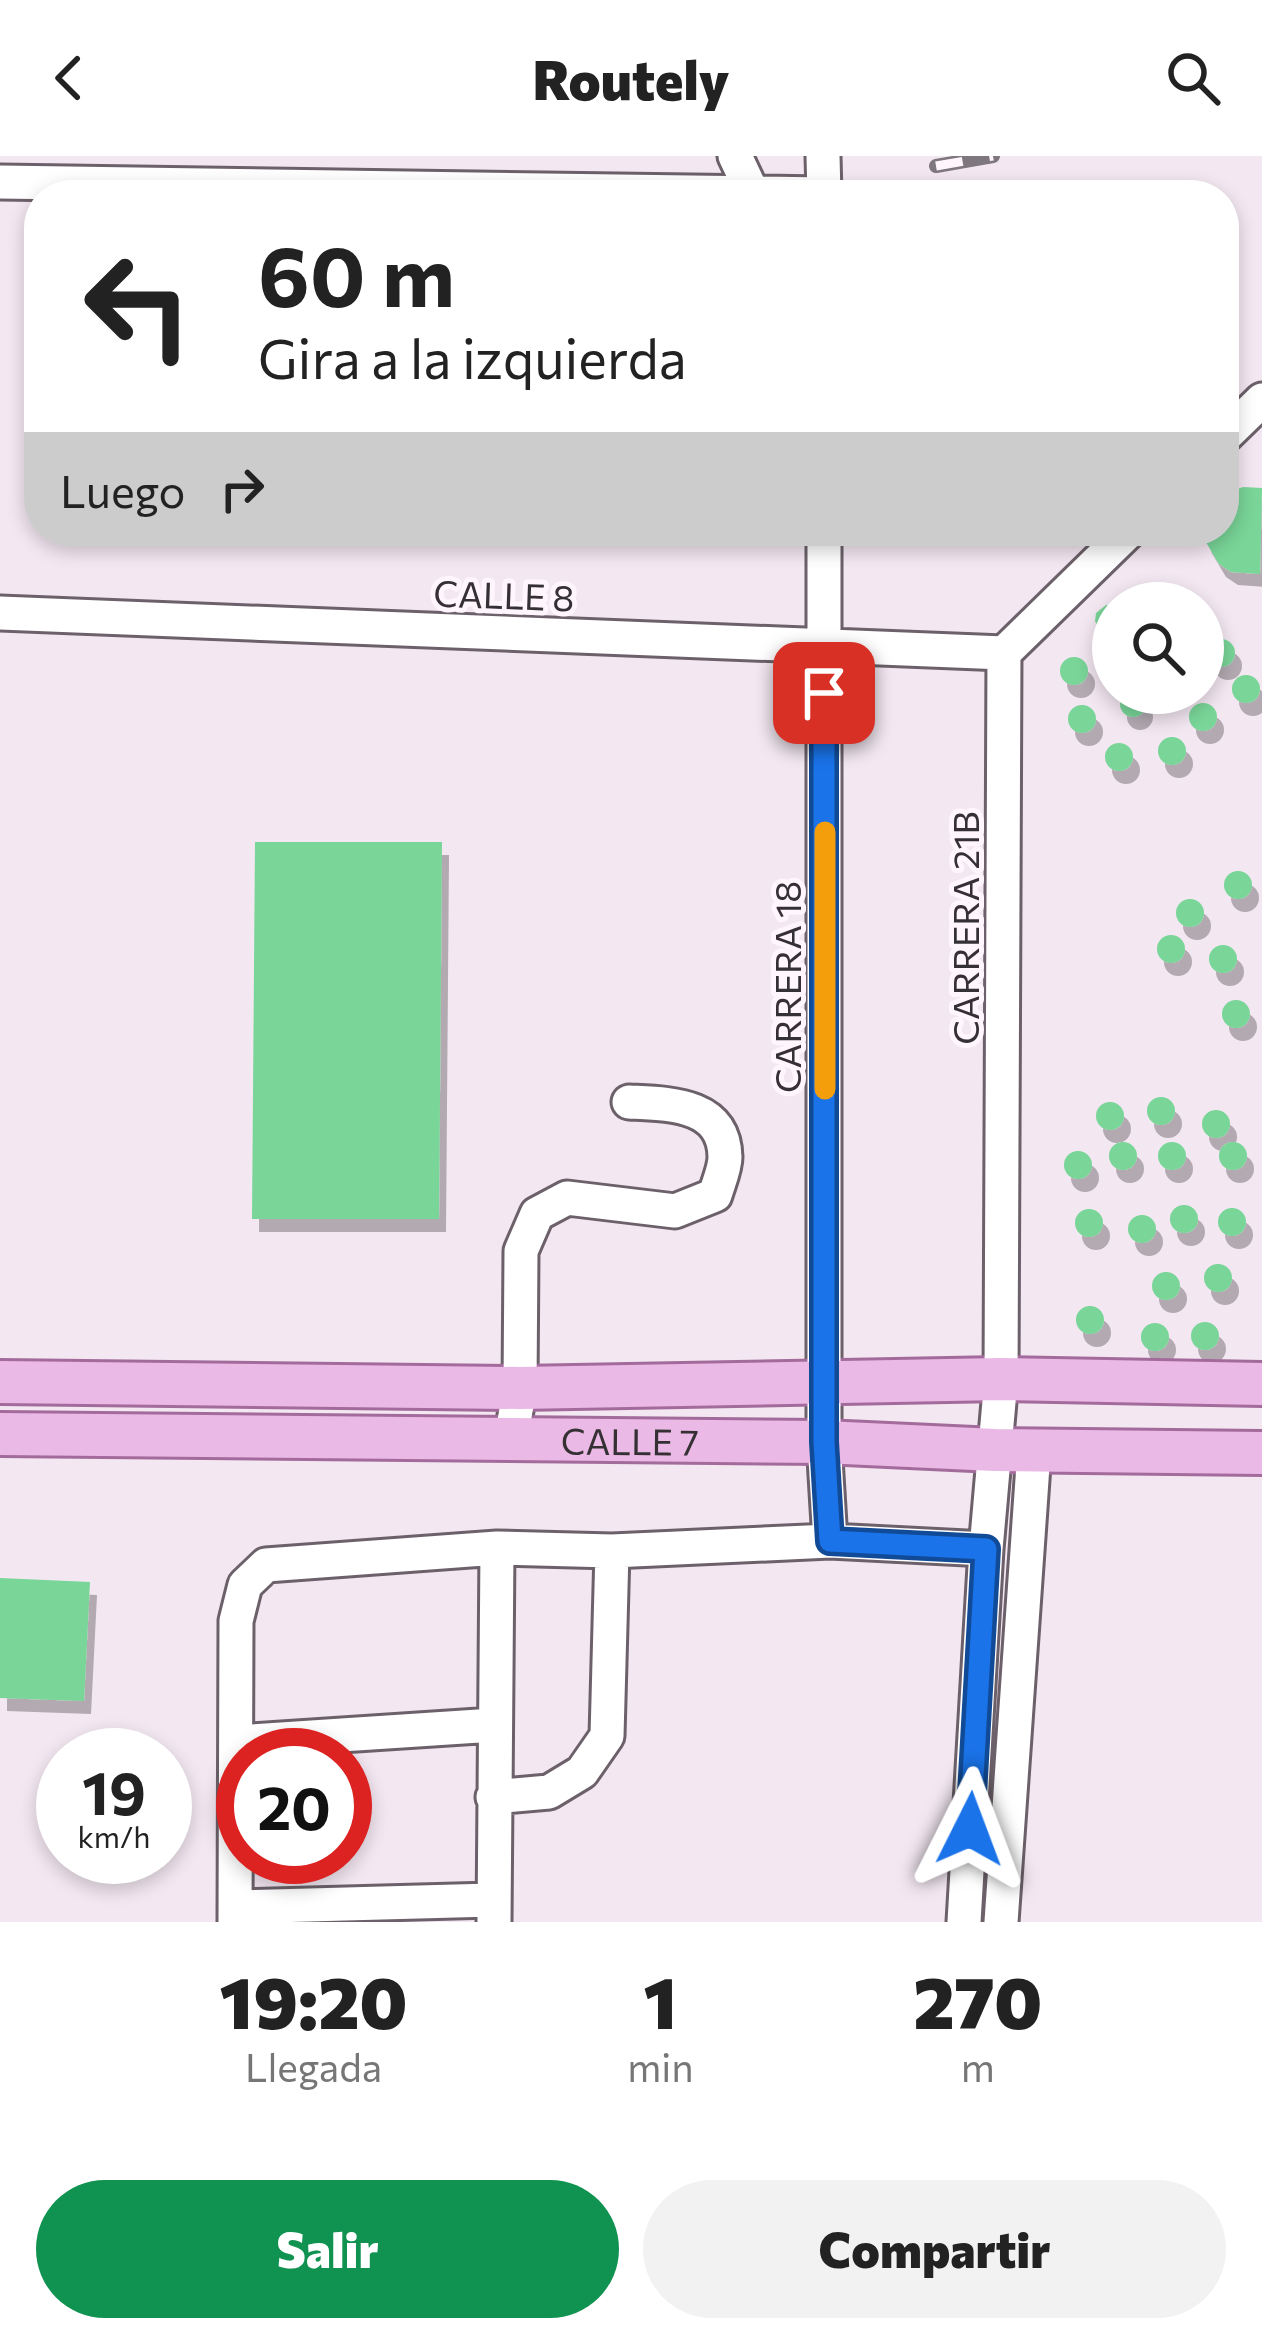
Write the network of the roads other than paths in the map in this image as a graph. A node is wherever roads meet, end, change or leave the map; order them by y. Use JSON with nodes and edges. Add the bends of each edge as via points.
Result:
{"nodes":[{"id":1,"x":1262,"y":400,"type":"edge"},
{"id":2,"x":1239,"y":422,"type":"edge"},
{"id":3,"x":824,"y":546,"type":"edge"},
{"id":4,"x":1114,"y":546,"type":"edge"},
{"id":5,"x":0,"y":613,"type":"edge"},
{"id":6,"x":824,"y":647,"type":"junction"},
{"id":7,"x":1004,"y":653,"type":"junction"},
{"id":8,"x":629,"y":1102,"type":"dead end"},
{"id":9,"x":1001,"y":1379,"type":"junction"},
{"id":10,"x":0,"y":1382,"type":"edge"},
{"id":11,"x":826,"y":1384,"type":"junction"},
{"id":12,"x":1262,"y":1384,"type":"edge"},
{"id":13,"x":520,"y":1388,"type":"junction"},
{"id":14,"x":0,"y":1434,"type":"edge"},
{"id":15,"x":511,"y":1438,"type":"junction"},
{"id":16,"x":824,"y":1442,"type":"junction"},
{"id":17,"x":1015,"y":1451,"type":"junction"},
{"id":18,"x":1262,"y":1454,"type":"edge"},
{"id":19,"x":830,"y":1541,"type":"junction"},
{"id":20,"x":497,"y":1548,"type":"junction"},
{"id":21,"x":986,"y":1549,"type":"junction"},
{"id":22,"x":612,"y":1551,"type":"junction"},
{"id":23,"x":494,"y":1725,"type":"junction"},
{"id":24,"x":236,"y":1728,"type":"edge"},
{"id":25,"x":372,"y":1733,"type":"edge"},
{"id":26,"x":493,"y":1797,"type":"junction"},
{"id":27,"x":235,"y":1884,"type":"edge"},
{"id":28,"x":493,"y":1911,"type":"edge"},
{"id":29,"x":235,"y":1914,"type":"edge"},
{"id":30,"x":964,"y":1922,"type":"edge"},
{"id":31,"x":1001,"y":1922,"type":"edge"}],
"edges":[{"from":1,"to":2,"type":"street"},
{"from":3,"to":6,"type":"street","name":"CARRERA 18"},
{"from":4,"to":7,"type":"street"},
{"from":5,"to":6,"type":"street","name":"CALLE 8"},
{"from":6,"to":7,"type":"street","name":"CALLE 8"},
{"from":6,"to":11,"type":"street","name":"CARRERA 18"},
{"from":7,"to":9,"type":"street","name":"CARRERA 21B"},
{"from":8,"to":13,"type":"street","via":[[683,1104],[713,1122],[725,1156],[715,1195],[675,1211],[567,1198],[537,1214],[521,1251]]},
{"from":9,"to":11,"type":"main road","name":"CALLE 7"},
{"from":9,"to":12,"type":"main road","name":"CALLE 7"},
{"from":9,"to":17,"type":"street","name":"CARRERA 21B"},
{"from":10,"to":13,"type":"main road","name":"CALLE 7"},
{"from":11,"to":13,"type":"main road","name":"CALLE 7"},
{"from":11,"to":16,"type":"street","name":"CARRERA 18"},
{"from":13,"to":15,"type":"street"},
{"from":14,"to":15,"type":"main road","name":"CALLE 7"},
{"from":15,"to":16,"type":"main road","name":"CALLE 7"},
{"from":16,"to":17,"type":"main road","name":"CALLE 7"},
{"from":16,"to":19,"type":"street","name":"CARRERA 18"},
{"from":17,"to":18,"type":"main road","name":"CALLE 7"},
{"from":17,"to":21,"type":"street"},
{"from":17,"to":31,"type":"street"},
{"from":19,"to":21,"type":"street"},
{"from":19,"to":22,"type":"street"},
{"from":20,"to":22,"type":"street"},
{"from":20,"to":23,"type":"street"},
{"from":20,"to":24,"type":"street","via":[[266,1565],[245,1585],[236,1621]]},
{"from":21,"to":30,"type":"street"},
{"from":22,"to":26,"type":"street","via":[[607,1736],[582,1772],[549,1792]]},
{"from":23,"to":25,"type":"street"},
{"from":23,"to":26,"type":"street"},
{"from":26,"to":28,"type":"street"},
{"from":27,"to":29,"type":"street"},
{"from":28,"to":29,"type":"street"}]}
